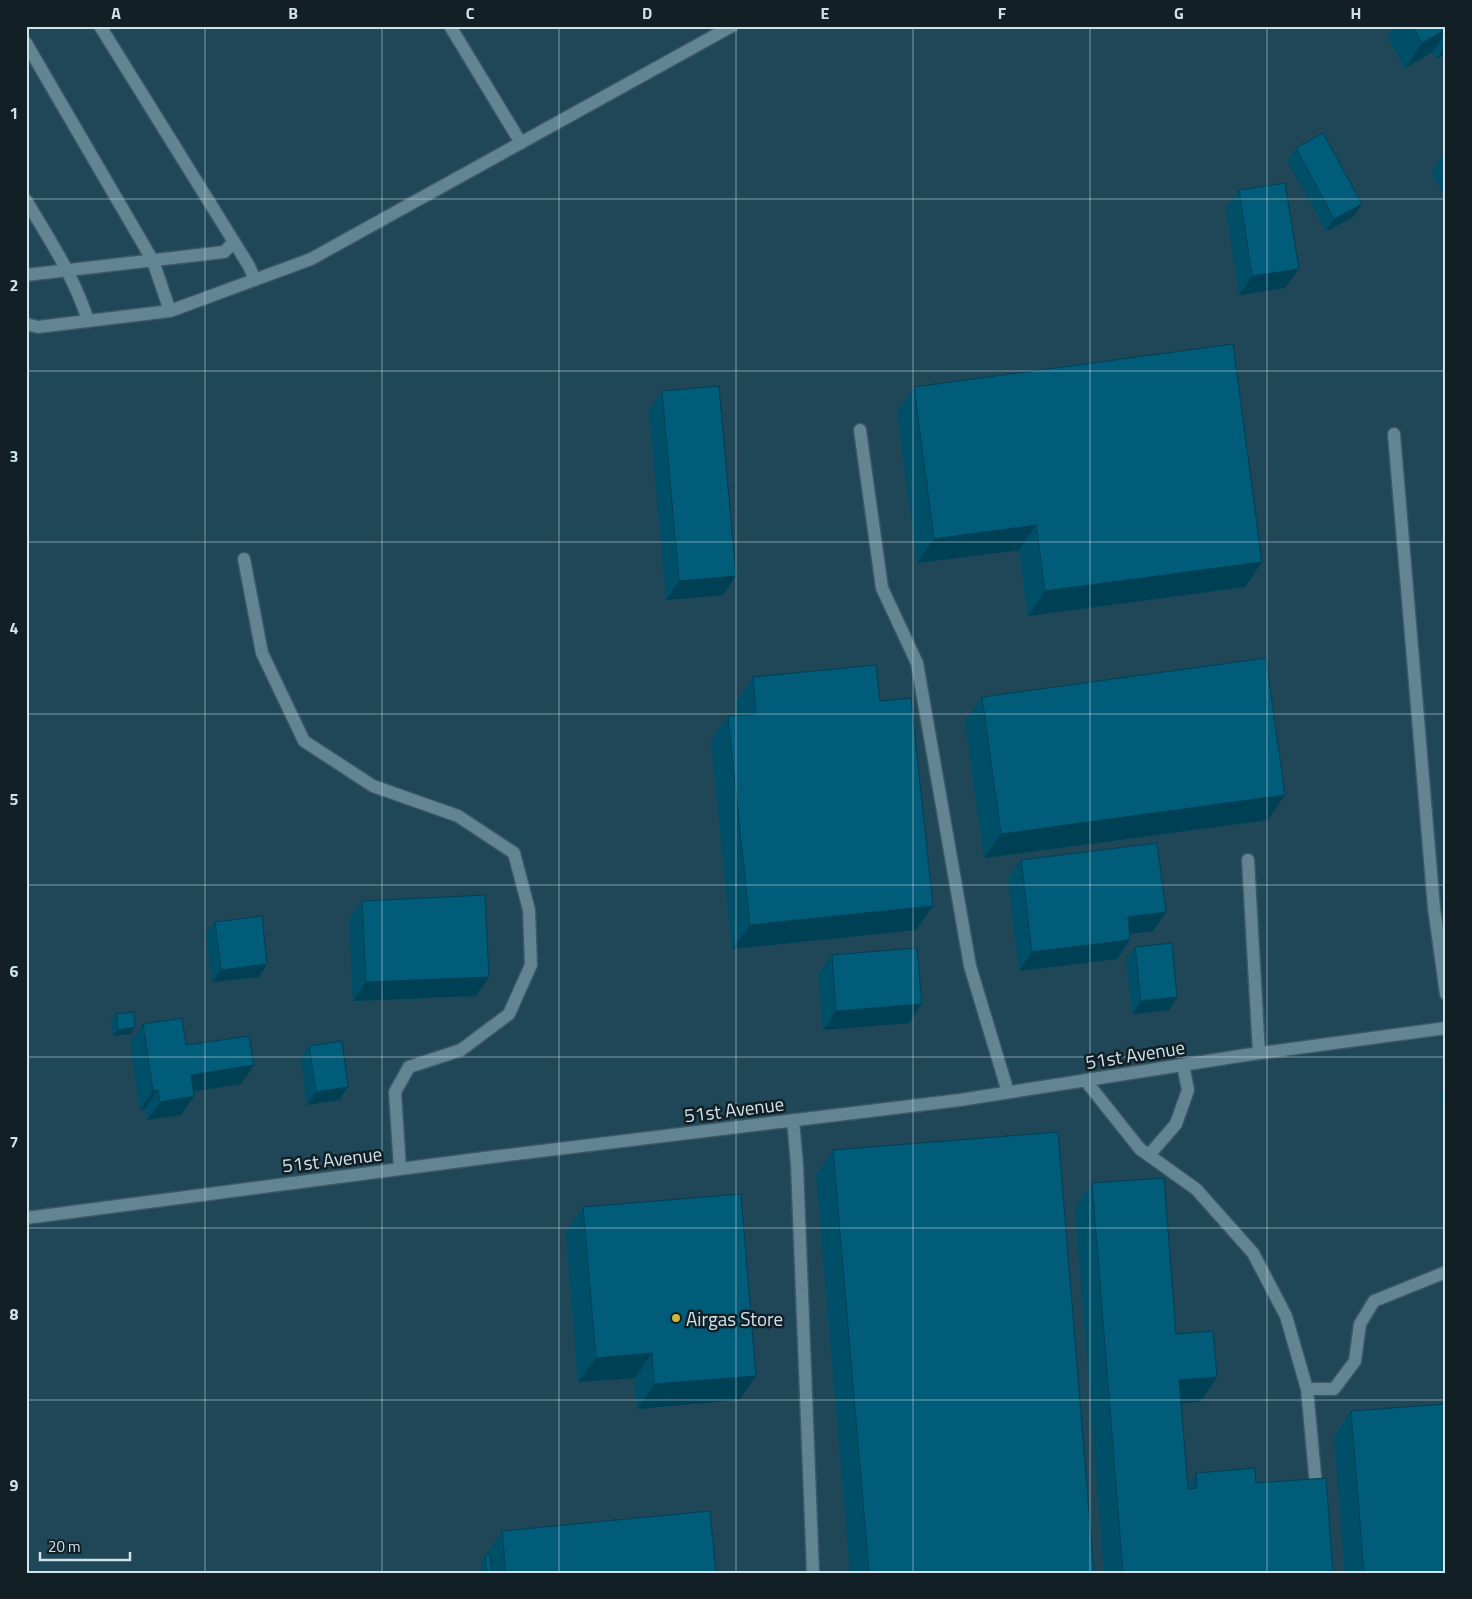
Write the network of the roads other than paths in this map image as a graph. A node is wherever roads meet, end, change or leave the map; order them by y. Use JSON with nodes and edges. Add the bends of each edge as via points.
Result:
{"nodes":[{"id":1,"x":100,"y":26,"type":"edge"},
{"id":2,"x":450,"y":26,"type":"edge"},
{"id":3,"x":732,"y":26,"type":"edge"},
{"id":4,"x":26,"y":43,"type":"edge"},
{"id":5,"x":521,"y":143,"type":"junction"},
{"id":6,"x":26,"y":200,"type":"edge"},
{"id":7,"x":234,"y":242,"type":"junction"},
{"id":8,"x":153,"y":261,"type":"junction"},
{"id":9,"x":67,"y":271,"type":"junction"},
{"id":10,"x":26,"y":275,"type":"edge"},
{"id":11,"x":255,"y":280,"type":"junction"},
{"id":12,"x":170,"y":311,"type":"junction"},
{"id":13,"x":88,"y":321,"type":"junction"},
{"id":14,"x":26,"y":324,"type":"edge"},
{"id":15,"x":860,"y":430,"type":"dead end"},
{"id":16,"x":1394,"y":434,"type":"dead end"},
{"id":17,"x":244,"y":559,"type":"dead end"},
{"id":18,"x":1248,"y":860,"type":"dead end"},
{"id":19,"x":1446,"y":994,"type":"edge"},
{"id":20,"x":1446,"y":1028,"type":"edge"},
{"id":21,"x":1259,"y":1053,"type":"junction"},
{"id":22,"x":1183,"y":1065,"type":"junction"},
{"id":23,"x":1085,"y":1080,"type":"junction"},
{"id":24,"x":1008,"y":1092,"type":"junction"},
{"id":25,"x":793,"y":1120,"type":"junction"},
{"id":26,"x":1149,"y":1155,"type":"junction"},
{"id":27,"x":400,"y":1170,"type":"junction"},
{"id":28,"x":26,"y":1218,"type":"edge"},
{"id":29,"x":1446,"y":1272,"type":"edge"},
{"id":30,"x":1307,"y":1389,"type":"junction"},
{"id":31,"x":1318,"y":1506,"type":"edge"},
{"id":32,"x":813,"y":1573,"type":"edge"}],
"edges":[{"from":1,"to":7,"type":"street"},
{"from":2,"to":5,"type":"street"},
{"from":3,"to":5,"type":"street"},
{"from":4,"to":8,"type":"street"},
{"from":5,"to":11,"type":"street","via":[[311,259]]},
{"from":6,"to":9,"type":"street"},
{"from":7,"to":8,"type":"street","via":[[224,252]]},
{"from":7,"to":11,"type":"street"},
{"from":8,"to":9,"type":"street"},
{"from":8,"to":12,"type":"street"},
{"from":9,"to":10,"type":"street"},
{"from":9,"to":13,"type":"street","via":[[83,302]]},
{"from":11,"to":12,"type":"street"},
{"from":12,"to":13,"type":"street"},
{"from":13,"to":14,"type":"street","via":[[38,326]]},
{"from":15,"to":24,"type":"street","via":[[882,588],[917,663],[970,966]]},
{"from":16,"to":19,"type":"street","via":[[1434,908]]},
{"from":17,"to":27,"type":"street","via":[[262,653],[304,741],[373,786],[458,816],[514,853],[529,910],[531,965],[509,1014],[461,1050],[410,1067],[395,1092]]},
{"from":18,"to":21,"type":"street"},
{"from":20,"to":21,"type":"street","name":"51st Avenue"},
{"from":21,"to":22,"type":"street","name":"51st Avenue"},
{"from":22,"to":23,"type":"street","name":"51st Avenue"},
{"from":22,"to":26,"type":"street","via":[[1188,1090],[1176,1124]]},
{"from":23,"to":24,"type":"street","name":"51st Avenue"},
{"from":23,"to":26,"type":"street","via":[[1140,1149]]},
{"from":24,"to":25,"type":"street","name":"51st Avenue"},
{"from":25,"to":27,"type":"street","name":"51st Avenue"},
{"from":25,"to":32,"type":"street"},
{"from":26,"to":30,"type":"street","via":[[1196,1188],[1253,1252],[1286,1316]]},
{"from":27,"to":28,"type":"street","name":"51st Avenue"},
{"from":29,"to":30,"type":"street","via":[[1374,1301],[1360,1324],[1355,1361],[1334,1389]]},
{"from":30,"to":31,"type":"street"}]}
